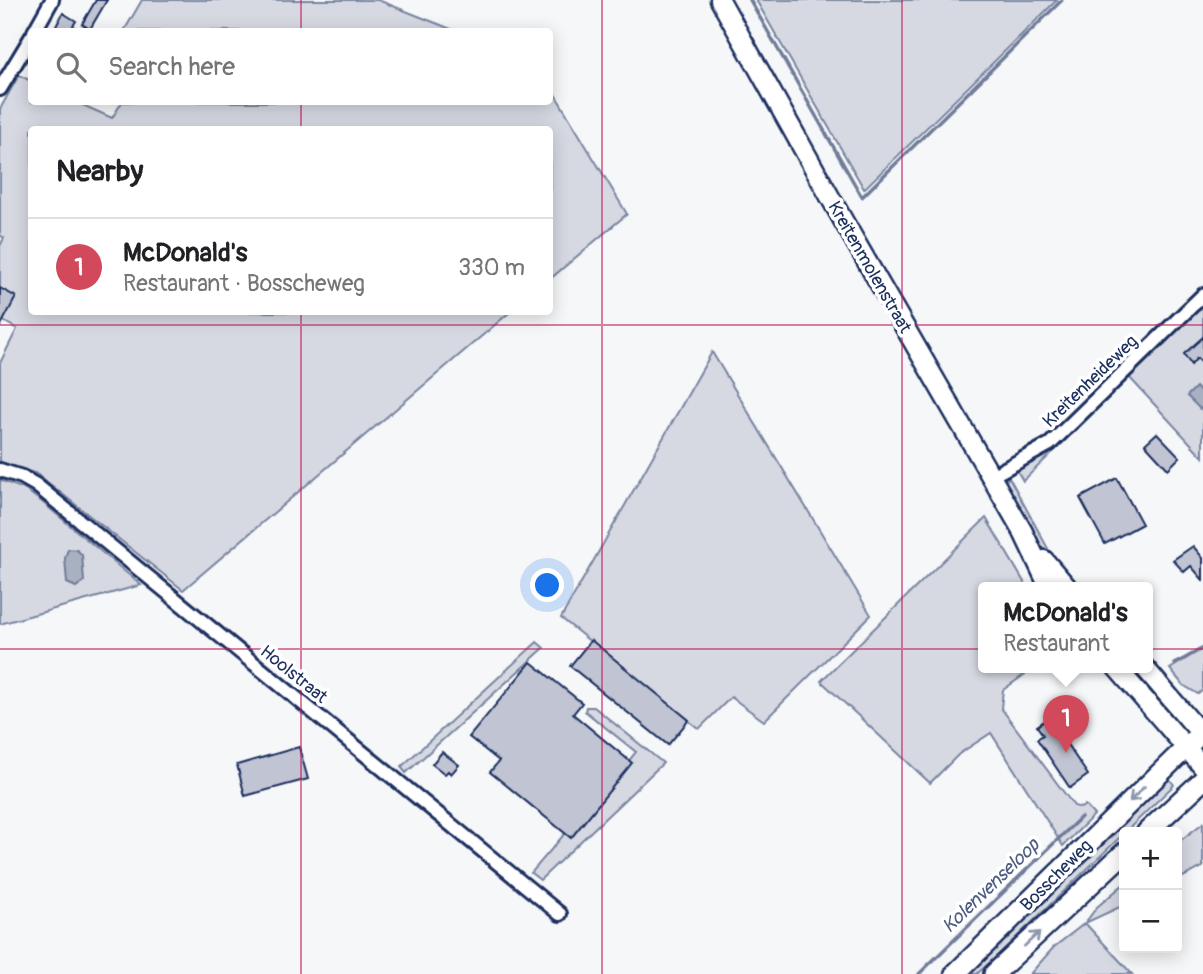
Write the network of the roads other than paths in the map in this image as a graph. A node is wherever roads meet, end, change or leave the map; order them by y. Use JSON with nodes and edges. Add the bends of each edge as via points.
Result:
{"nodes":[{"id":1,"x":52,"y":0,"type":"edge"},
{"id":2,"x":720,"y":0,"type":"edge"},
{"id":3,"x":36,"y":28,"type":"edge"},
{"id":4,"x":28,"y":42,"type":"edge"},
{"id":5,"x":0,"y":89,"type":"edge"},
{"id":6,"x":1203,"y":295,"type":"edge"},
{"id":7,"x":0,"y":470,"type":"edge"},
{"id":8,"x":990,"y":477,"type":"junction"},
{"id":9,"x":1023,"y":532,"type":"junction"},
{"id":10,"x":1047,"y":582,"type":"edge"},
{"id":11,"x":1063,"y":582,"type":"edge"},
{"id":12,"x":1123,"y":673,"type":"edge"},
{"id":13,"x":1149,"y":673,"type":"edge"},
{"id":14,"x":1198,"y":737,"type":"edge"},
{"id":15,"x":1203,"y":767,"type":"edge"},
{"id":16,"x":1203,"y":780,"type":"edge"},
{"id":17,"x":1152,"y":827,"type":"edge"},
{"id":18,"x":1119,"y":858,"type":"edge"},
{"id":19,"x":560,"y":914,"type":"dead end"},
{"id":20,"x":955,"y":974,"type":"edge"},
{"id":21,"x":994,"y":974,"type":"edge"}],
"edges":[{"from":1,"to":3,"type":"street"},
{"from":2,"to":8,"type":"street","name":"Kreitenmolenstraat"},
{"from":4,"to":5,"type":"street"},
{"from":6,"to":8,"type":"street","name":"Kreitenheideweg","via":[[1050,444]]},
{"from":7,"to":19,"type":"street","name":"Hoolstraat","via":[[36,485]]},
{"from":8,"to":9,"type":"street","name":"Kreitenmolenstraat"},
{"from":9,"to":10,"type":"street","name":"Kreitenmolenstraat"},
{"from":9,"to":11,"type":"street","name":"Kreitenmolenstraat"},
{"from":12,"to":14,"type":"street"},
{"from":13,"to":14,"type":"street"},
{"from":14,"to":15,"type":"street"},
{"from":14,"to":20,"type":"main road","name":"Bosscheweg","one_way":true},
{"from":16,"to":17,"type":"main road"},
{"from":21,"to":18,"type":"main road","name":"Bosscheweg","one_way":true}]}
